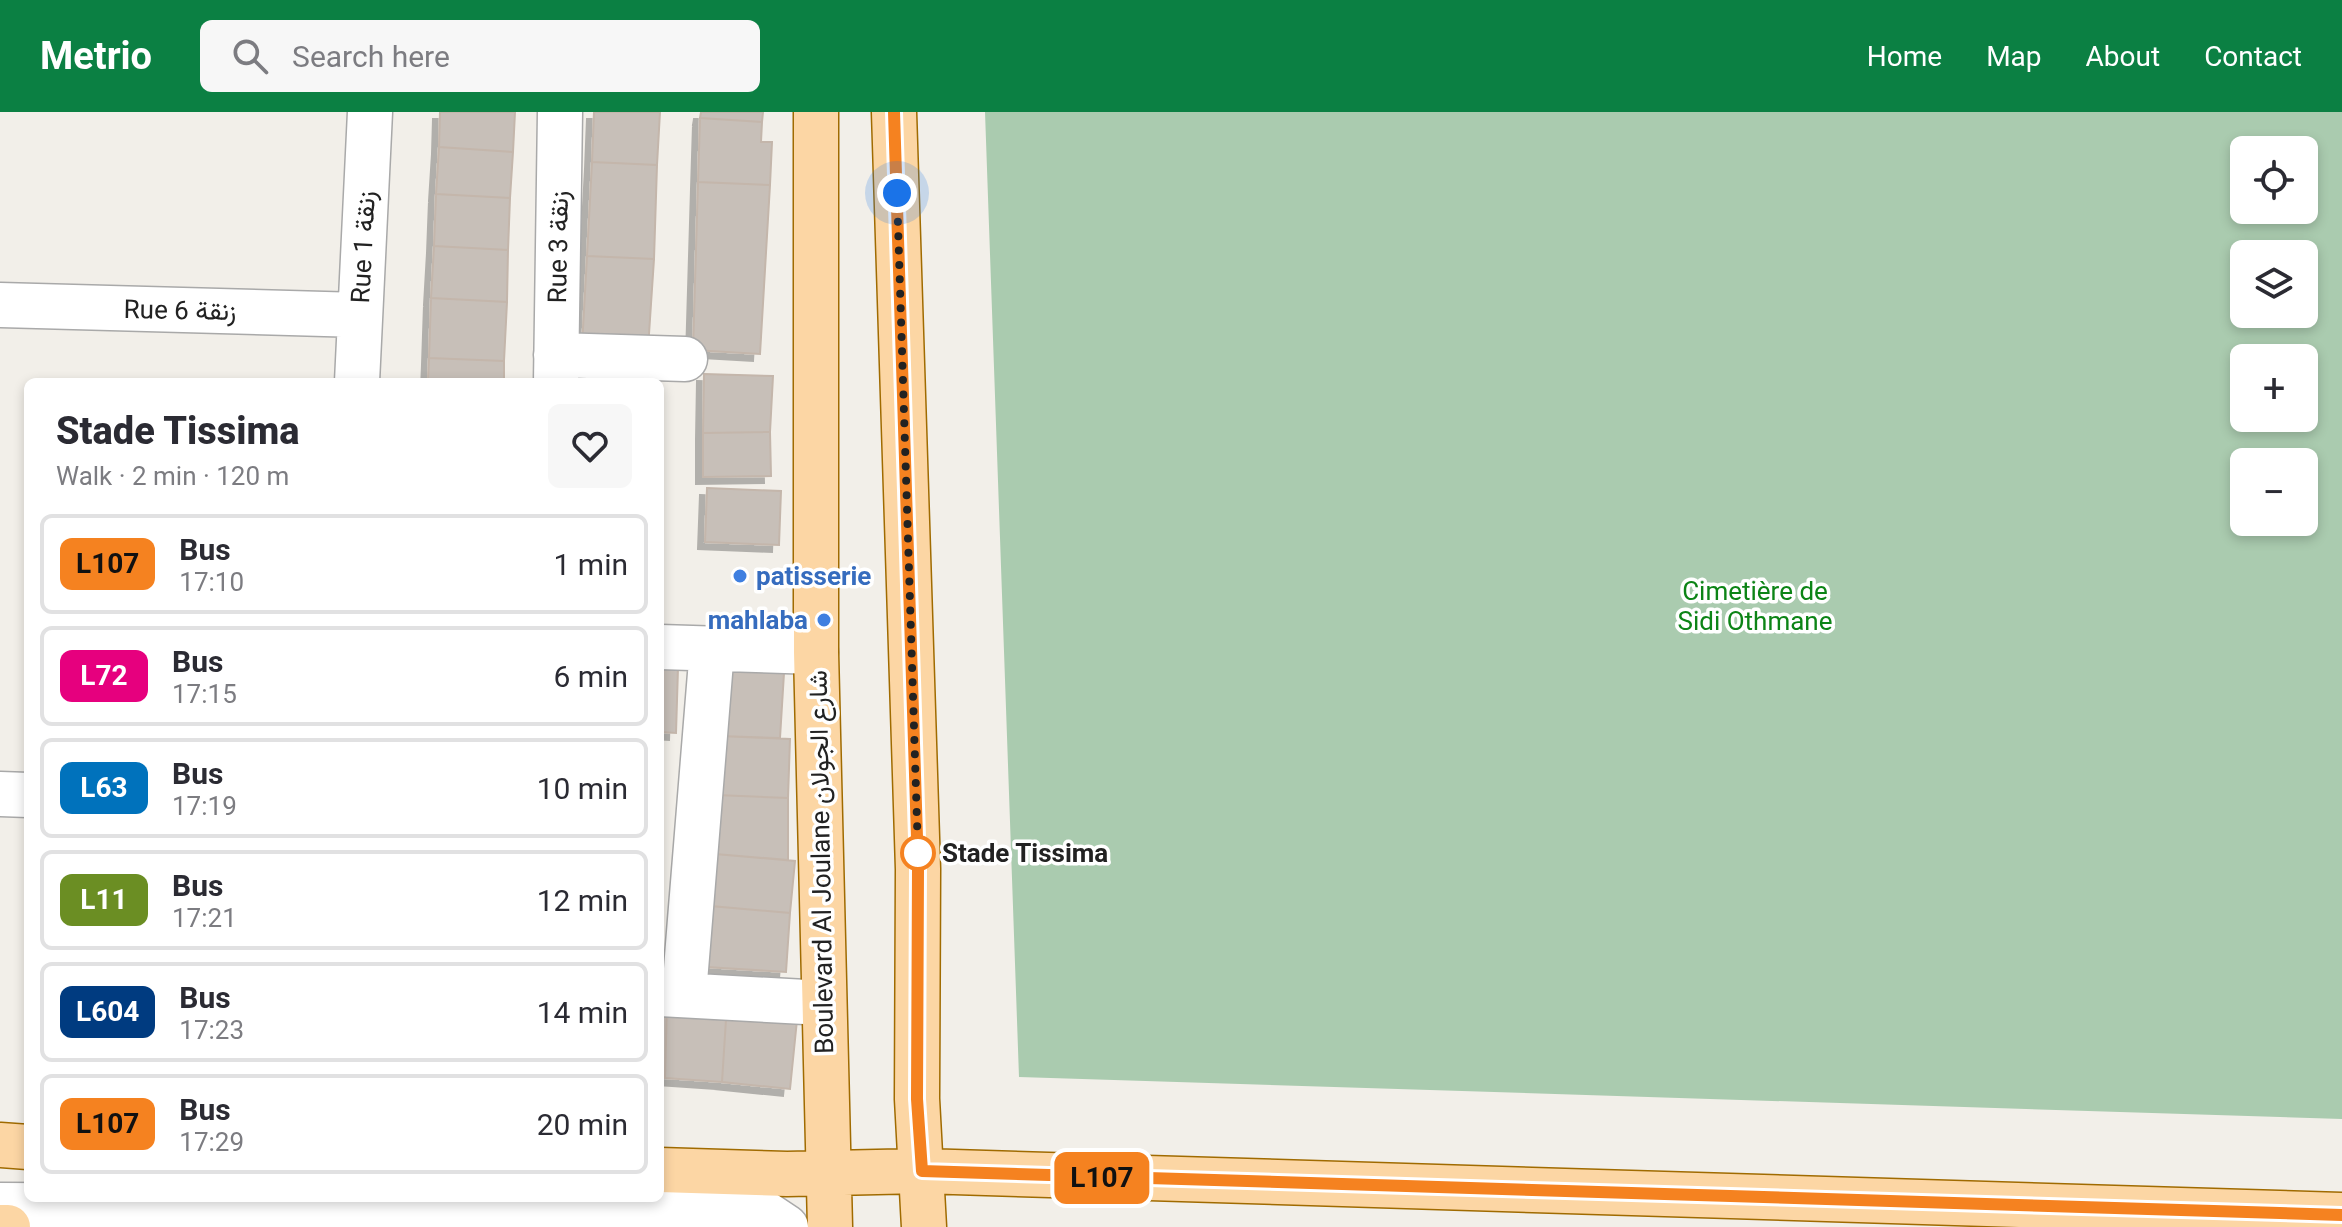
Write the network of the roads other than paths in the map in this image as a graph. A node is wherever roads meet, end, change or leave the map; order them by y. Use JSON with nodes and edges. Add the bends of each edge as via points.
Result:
{"nodes":[{"id":1,"x":370,"y":112,"type":"edge"},
{"id":2,"x":560,"y":112,"type":"edge"},
{"id":3,"x":816,"y":112,"type":"edge"},
{"id":4,"x":894,"y":112,"type":"edge"},
{"id":5,"x":0,"y":305,"type":"edge"},
{"id":6,"x":360,"y":315,"type":"junction"},
{"id":7,"x":685,"y":359,"type":"dead end"},
{"id":8,"x":556,"y":369,"type":"edge"},
{"id":9,"x":357,"y":378,"type":"edge"},
{"id":10,"x":664,"y":647,"type":"edge"},
{"id":11,"x":712,"y":649,"type":"junction"},
{"id":12,"x":816,"y":652,"type":"junction"},
{"id":13,"x":0,"y":794,"type":"edge"},
{"id":14,"x":24,"y":795,"type":"edge"},
{"id":15,"x":672,"y":994,"type":"edge"},
{"id":16,"x":824,"y":1003,"type":"junction"},
{"id":17,"x":0,"y":1145,"type":"edge"},
{"id":18,"x":24,"y":1147,"type":"edge"},
{"id":19,"x":664,"y":1170,"type":"edge"},
{"id":20,"x":922,"y":1171,"type":"junction"},
{"id":21,"x":829,"y":1173,"type":"junction"},
{"id":22,"x":0,"y":1178,"type":"edge"},
{"id":23,"x":24,"y":1179,"type":"edge"},
{"id":24,"x":664,"y":1194,"type":"edge"},
{"id":25,"x":0,"y":1205,"type":"edge"},
{"id":26,"x":2342,"y":1215,"type":"edge"},
{"id":27,"x":0,"y":1227,"type":"edge"},
{"id":28,"x":8,"y":1227,"type":"edge"},
{"id":29,"x":786,"y":1227,"type":"edge"},
{"id":30,"x":812,"y":1227,"type":"edge"},
{"id":31,"x":830,"y":1227,"type":"edge"},
{"id":32,"x":924,"y":1227,"type":"edge"}],
"edges":[{"from":1,"to":6,"type":"street","name":"Rue 1 زنقة"},
{"from":2,"to":8,"type":"street","name":"Rue 3 زنقة"},
{"from":3,"to":12,"type":"main road","name":"Boulevard Al Joulane شارع الجولان"},
{"from":4,"to":20,"type":"main road"},
{"from":5,"to":6,"type":"street","name":"Rue 6 زنقة"},
{"from":6,"to":9,"type":"street","name":"Rue 1 زنقة"},
{"from":7,"to":8,"type":"street"},
{"from":10,"to":11,"type":"street"},
{"from":11,"to":12,"type":"street"},
{"from":11,"to":15,"type":"street"},
{"from":12,"to":16,"type":"main road","name":"Boulevard Al Joulane شارع الجولان"},
{"from":13,"to":14,"type":"street"},
{"from":15,"to":16,"type":"street"},
{"from":16,"to":21,"type":"main road","name":"Boulevard Al Joulane شارع الجولان"},
{"from":17,"to":18,"type":"main road"},
{"from":19,"to":21,"type":"main road"},
{"from":20,"to":21,"type":"main road"},
{"from":20,"to":26,"type":"main road"},
{"from":20,"to":32,"type":"main road"},
{"from":21,"to":31,"type":"main road","name":"Boulevard Al Joulane شارع الجولان"},
{"from":22,"to":23,"type":"street"},
{"from":24,"to":30,"type":"street","via":[[756,1195],[779,1201]]},
{"from":25,"to":29,"type":"street","via":[[759,1209]]},
{"from":27,"to":28,"type":"main road"}]}
